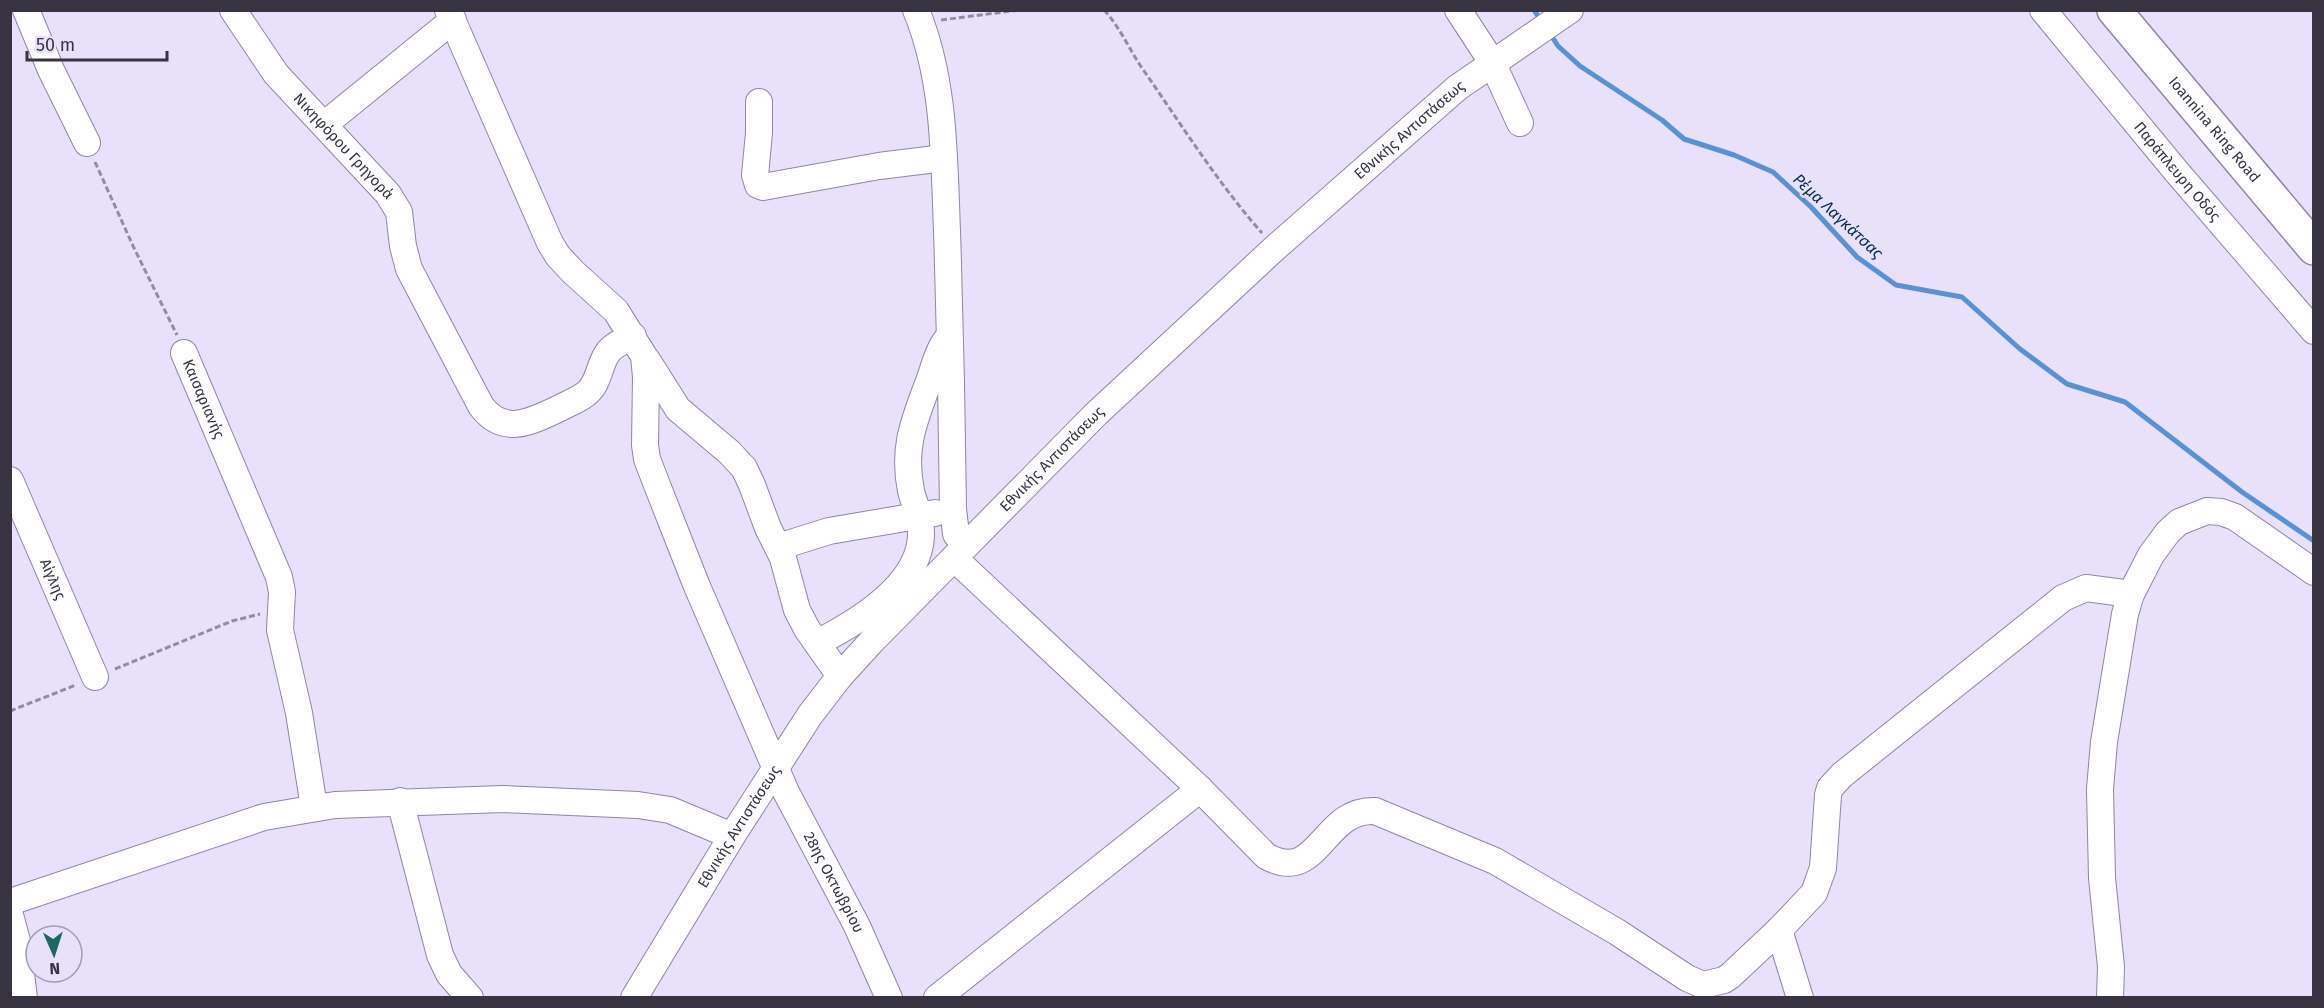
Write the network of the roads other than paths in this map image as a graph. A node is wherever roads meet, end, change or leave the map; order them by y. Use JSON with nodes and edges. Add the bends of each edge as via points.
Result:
{"nodes":[{"id":1,"x":26,"y":10,"type":"edge"},
{"id":2,"x":233,"y":10,"type":"edge"},
{"id":3,"x":1458,"y":10,"type":"edge"},
{"id":4,"x":2043,"y":10,"type":"edge"},
{"id":5,"x":2114,"y":10,"type":"edge"},
{"id":6,"x":450,"y":15,"type":"edge"},
{"id":7,"x":1564,"y":15,"type":"edge"},
{"id":8,"x":919,"y":17,"type":"edge"},
{"id":9,"x":1492,"y":62,"type":"junction"},
{"id":10,"x":759,"y":102,"type":"dead end"},
{"id":11,"x":1520,"y":123,"type":"dead end"},
{"id":12,"x":325,"y":124,"type":"junction"},
{"id":13,"x":87,"y":143,"type":"road end"},
{"id":14,"x":944,"y":158,"type":"junction"},
{"id":15,"x":2313,"y":248,"type":"edge"},
{"id":16,"x":2313,"y":331,"type":"edge"},
{"id":17,"x":951,"y":334,"type":"junction"},
{"id":18,"x":638,"y":346,"type":"junction"},
{"id":19,"x":184,"y":353,"type":"road end"},
{"id":20,"x":10,"y":480,"type":"edge"},
{"id":21,"x":953,"y":509,"type":"junction"},
{"id":22,"x":919,"y":516,"type":"junction"},
{"id":23,"x":778,"y":547,"type":"junction"},
{"id":24,"x":960,"y":552,"type":"junction"},
{"id":25,"x":2313,"y":572,"type":"edge"},
{"id":26,"x":2131,"y":594,"type":"junction"},
{"id":27,"x":817,"y":643,"type":"junction"},
{"id":28,"x":95,"y":676,"type":"road end"},
{"id":29,"x":840,"y":676,"type":"junction"},
{"id":30,"x":776,"y":767,"type":"junction"},
{"id":31,"x":1200,"y":789,"type":"junction"},
{"id":32,"x":400,"y":801,"type":"junction"},
{"id":33,"x":314,"y":807,"type":"junction"},
{"id":34,"x":732,"y":836,"type":"junction"},
{"id":35,"x":10,"y":902,"type":"edge"},
{"id":36,"x":10,"y":915,"type":"edge"},
{"id":37,"x":1779,"y":930,"type":"junction"},
{"id":38,"x":24,"y":998,"type":"edge"},
{"id":39,"x":470,"y":998,"type":"edge"},
{"id":40,"x":634,"y":998,"type":"edge"},
{"id":41,"x":889,"y":998,"type":"edge"},
{"id":42,"x":937,"y":998,"type":"edge"},
{"id":43,"x":1800,"y":998,"type":"edge"},
{"id":44,"x":2110,"y":998,"type":"edge"}],
"edges":[{"from":1,"to":13,"type":"street"},
{"from":2,"to":12,"type":"street","name":"Νικηφόρου Γρηγορά","via":[[272,68]]},
{"from":3,"to":9,"type":"street"},
{"from":4,"to":16,"type":"street","name":"Παράπλευρη Οδός"},
{"from":5,"to":15,"type":"highway","name":"Ioannina Ring Road"},
{"from":6,"to":12,"type":"street"},
{"from":6,"to":18,"type":"street","via":[[550,243],[573,272],[616,311]]},
{"from":7,"to":9,"type":"street","name":"Εθνικής Αντιστάσεως"},
{"from":8,"to":14,"type":"street","via":[[938,91]]},
{"from":9,"to":11,"type":"street"},
{"from":9,"to":24,"type":"street","name":"Εθνικής Αντιστάσεως","via":[[1437,104],[1275,248],[1095,414]]},
{"from":10,"to":14,"type":"street","via":[[754,176],[763,187]]},
{"from":12,"to":18,"type":"street","name":"Νικηφόρου Γρηγορά","via":[[398,208],[409,269],[481,406],[495,420],[511,424],[532,420],[586,394],[609,350]]},
{"from":14,"to":17,"type":"street"},
{"from":17,"to":21,"type":"street"},
{"from":17,"to":22,"type":"street","via":[[936,360],[908,442],[910,486]]},
{"from":18,"to":23,"type":"street","via":[[678,409],[744,468]]},
{"from":18,"to":30,"type":"street","name":"28ης Οκτωβρίου","via":[[647,459],[696,584]]},
{"from":19,"to":33,"type":"street","name":"Καισαριανής","via":[[281,585],[280,630],[299,713]]},
{"from":20,"to":28,"type":"street","name":"Αίγλης"},
{"from":21,"to":22,"type":"street"},
{"from":21,"to":24,"type":"street"},
{"from":22,"to":23,"type":"street","via":[[829,531]]},
{"from":22,"to":27,"type":"street","via":[[920,544],[905,577],[862,617]]},
{"from":23,"to":27,"type":"street","via":[[797,610]]},
{"from":24,"to":29,"type":"street","name":"Εθνικής Αντιστάσεως"},
{"from":24,"to":31,"type":"street"},
{"from":25,"to":26,"type":"street","via":[[2235,517],[2207,511],[2179,522],[2168,532]]},
{"from":26,"to":37,"type":"street","via":[[2086,588],[2063,598],[1842,775],[1828,795],[1820,879],[1808,901]]},
{"from":26,"to":44,"type":"street","via":[[2121,630],[2101,769],[2101,860],[2111,967]]},
{"from":27,"to":29,"type":"street"},
{"from":29,"to":30,"type":"street","name":"Εθνικής Αντιστάσεως"},
{"from":30,"to":34,"type":"street","name":"Εθνικής Αντιστάσεως"},
{"from":30,"to":41,"type":"street","name":"28ης Οκτωβρίου"},
{"from":31,"to":37,"type":"street","via":[[1266,856],[1279,864],[1302,861],[1350,814],[1364,810],[1385,814],[1495,861],[1703,985],[1724,980]]},
{"from":31,"to":42,"type":"street"},
{"from":32,"to":33,"type":"street"},
{"from":32,"to":34,"type":"street","via":[[503,799],[638,805],[670,810]]},
{"from":32,"to":39,"type":"street","via":[[440,955],[449,974]]},
{"from":33,"to":35,"type":"street","via":[[234,826]]},
{"from":34,"to":40,"type":"street","name":"Εθνικής Αντιστάσεως"},
{"from":36,"to":38,"type":"street"},
{"from":37,"to":43,"type":"street"}]}
